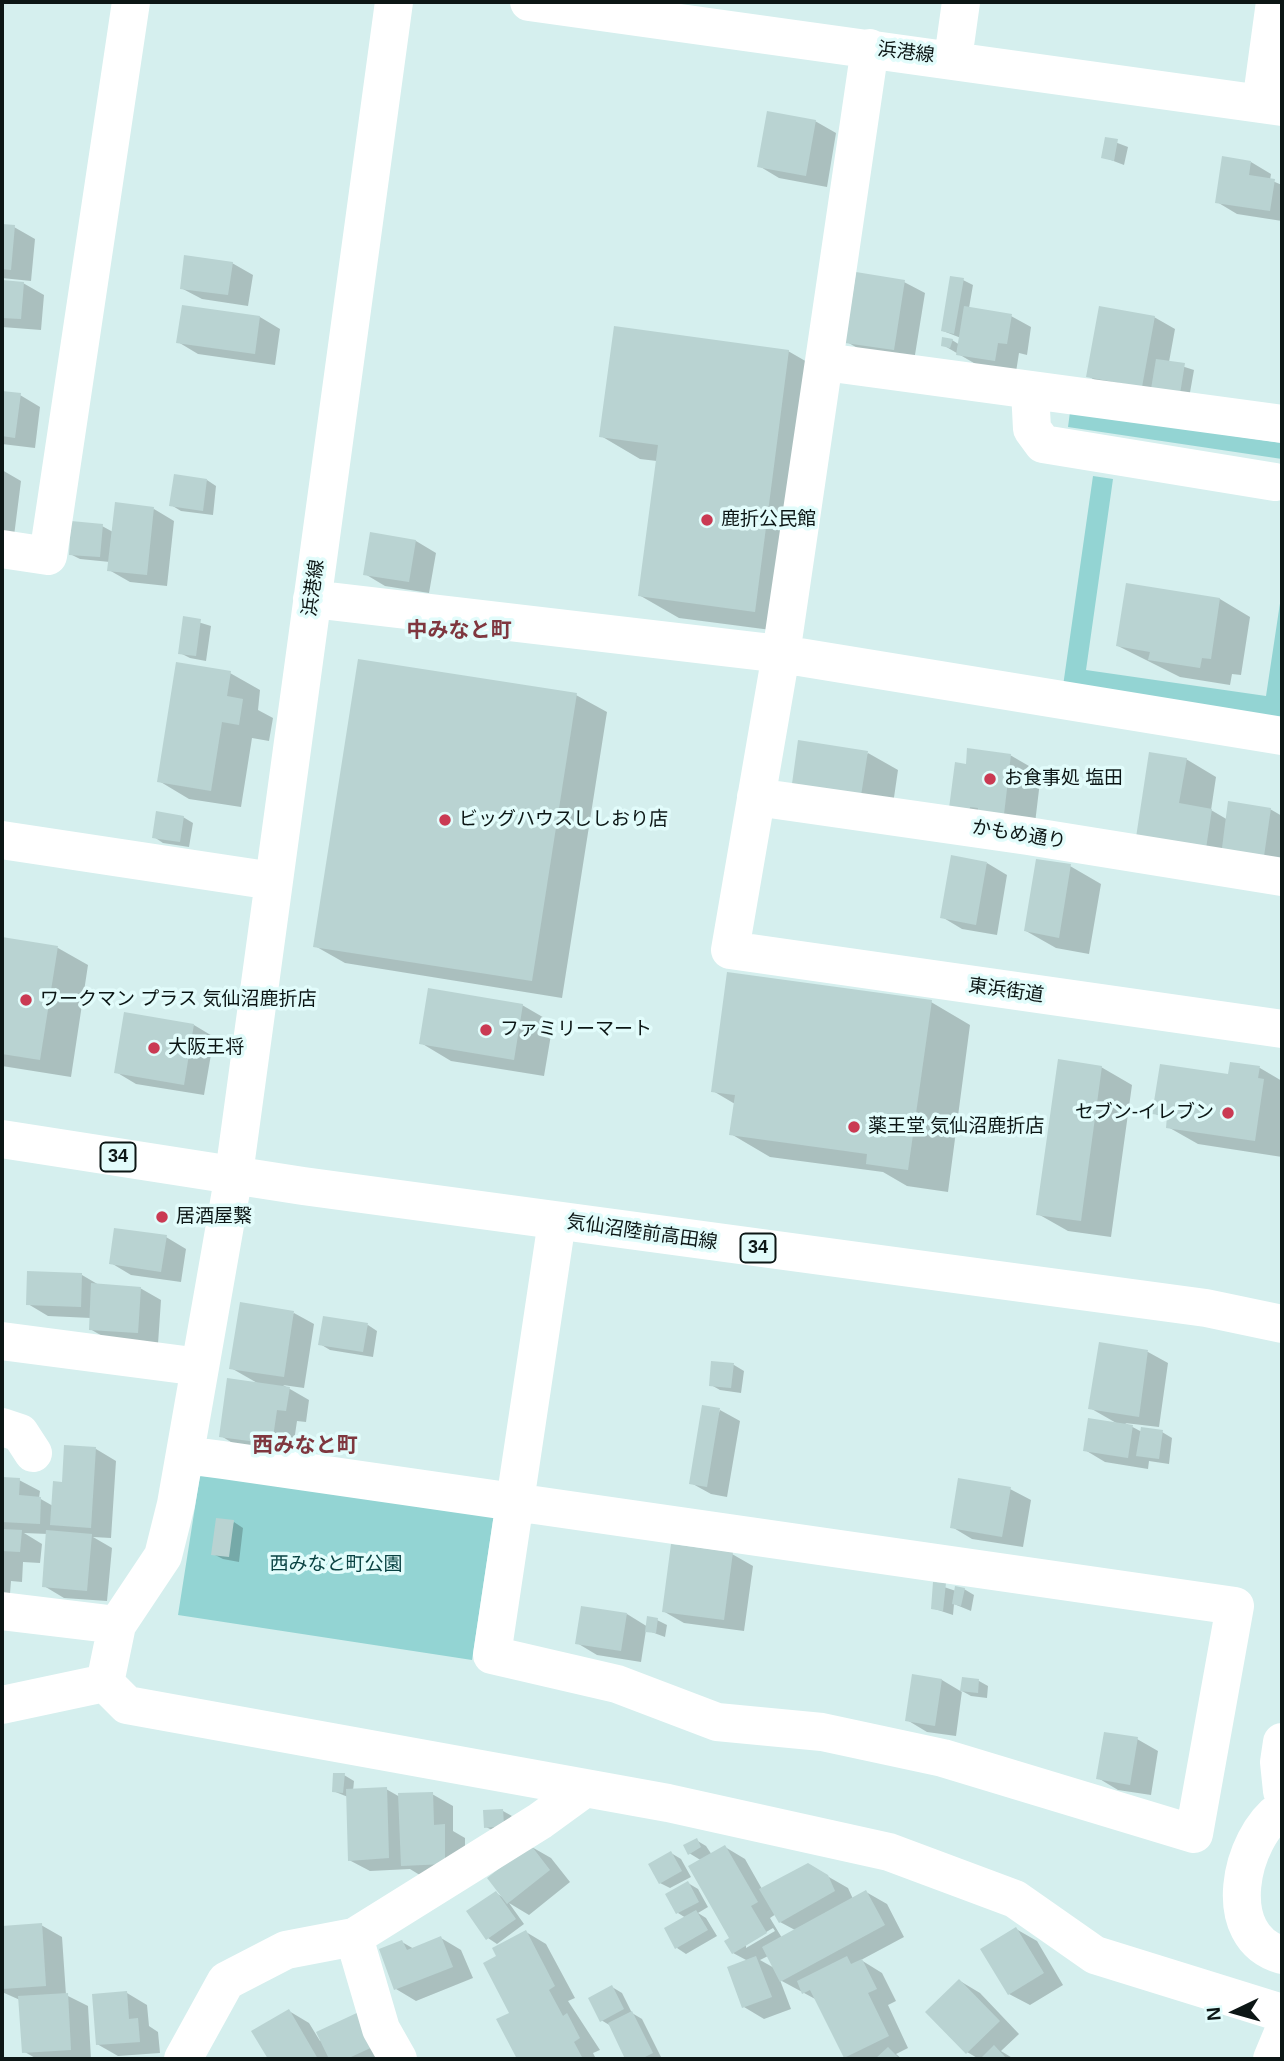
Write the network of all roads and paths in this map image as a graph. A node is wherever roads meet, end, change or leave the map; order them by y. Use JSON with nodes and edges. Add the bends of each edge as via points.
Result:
{"nodes":[{"id":1,"x":131,"y":2,"type":"edge"},
{"id":2,"x":394,"y":2,"type":"edge"},
{"id":3,"x":961,"y":2,"type":"edge"},
{"id":4,"x":1275,"y":2,"type":"edge"},
{"id":5,"x":552,"y":3,"type":"edge"},
{"id":6,"x":870,"y":48,"type":"junction"},
{"id":7,"x":953,"y":59,"type":"junction"},
{"id":8,"x":1271,"y":106,"type":"edge"},
{"id":9,"x":825,"y":362,"type":"junction"},
{"id":10,"x":1030,"y":390,"type":"junction"},
{"id":11,"x":1282,"y":424,"type":"edge"},
{"id":12,"x":1275,"y":482,"type":"dead end"},
{"id":13,"x":2,"y":549,"type":"edge"},
{"id":14,"x":312,"y":599,"type":"junction"},
{"id":15,"x":781,"y":654,"type":"junction"},
{"id":16,"x":1282,"y":736,"type":"edge"},
{"id":17,"x":756,"y":797,"type":"junction"},
{"id":18,"x":2,"y":840,"type":"edge"},
{"id":19,"x":1282,"y":877,"type":"edge"},
{"id":20,"x":274,"y":881,"type":"junction"},
{"id":21,"x":1282,"y":1029,"type":"edge"},
{"id":22,"x":2,"y":1139,"type":"edge"},
{"id":23,"x":234,"y":1174,"type":"junction"},
{"id":24,"x":557,"y":1221,"type":"junction"},
{"id":25,"x":1282,"y":1324,"type":"edge"},
{"id":26,"x":2,"y":1340,"type":"edge"},
{"id":27,"x":200,"y":1367,"type":"junction"},
{"id":28,"x":2,"y":1427,"type":"edge"},
{"id":29,"x":33,"y":1453,"type":"dead end"},
{"id":30,"x":185,"y":1455,"type":"junction"},
{"id":31,"x":513,"y":1502,"type":"junction"},
{"id":32,"x":2,"y":1611,"type":"edge"},
{"id":33,"x":117,"y":1625,"type":"junction"},
{"id":34,"x":105,"y":1683,"type":"junction"},
{"id":35,"x":2,"y":1705,"type":"edge"},
{"id":36,"x":1282,"y":1742,"type":"edge"},
{"id":37,"x":584,"y":1789,"type":"junction"},
{"id":38,"x":1282,"y":1791,"type":"edge"},
{"id":39,"x":1282,"y":1809,"type":"edge"},
{"id":40,"x":354,"y":1937,"type":"junction"},
{"id":41,"x":1267,"y":1937,"type":"edge"},
{"id":42,"x":1282,"y":1955,"type":"edge"},
{"id":43,"x":1282,"y":2013,"type":"edge"},
{"id":44,"x":1282,"y":2035,"type":"edge"},
{"id":45,"x":183,"y":2059,"type":"edge"},
{"id":46,"x":398,"y":2059,"type":"edge"},
{"id":47,"x":1272,"y":2059,"type":"edge"}],
"edges":[{"from":1,"to":13,"type":"street","via":[[48,556]]},
{"from":2,"to":14,"type":"street","name":"浜港線"},
{"from":3,"to":7,"type":"street"},
{"from":4,"to":8,"type":"street"},
{"from":5,"to":6,"type":"street","name":"浜港線"},
{"from":6,"to":7,"type":"street","name":"浜港線"},
{"from":6,"to":9,"type":"street"},
{"from":7,"to":8,"type":"street","name":"浜港線"},
{"from":9,"to":10,"type":"street"},
{"from":9,"to":15,"type":"street"},
{"from":10,"to":11,"type":"street"},
{"from":10,"to":12,"type":"street","via":[[1032,429],[1044,444]]},
{"from":14,"to":15,"type":"street"},
{"from":14,"to":20,"type":"street","name":"浜港線"},
{"from":15,"to":16,"type":"street"},
{"from":15,"to":17,"type":"street"},
{"from":17,"to":19,"type":"street","name":"かもめ通り"},
{"from":17,"to":21,"type":"street","name":"東浜街道","via":[[730,950]]},
{"from":18,"to":20,"type":"street"},
{"from":20,"to":23,"type":"street","name":"浜港線"},
{"from":22,"to":23,"type":"street","name":"気仙沼陸前高田線","number":"34"},
{"from":23,"to":24,"type":"street","name":"気仙沼陸前高田線","number":"34"},
{"from":23,"to":27,"type":"street","name":"浜港線"},
{"from":24,"to":25,"type":"street","name":"気仙沼陸前高田線","number":"34","via":[[1206,1308]]},
{"from":24,"to":31,"type":"street"},
{"from":26,"to":27,"type":"street"},
{"from":27,"to":30,"type":"street","name":"浜港線"},
{"from":28,"to":29,"type":"street","via":[[20,1433]]},
{"from":30,"to":31,"type":"street"},
{"from":30,"to":33,"type":"street","name":"浜港線","via":[[163,1556]]},
{"from":31,"to":31,"type":"street","via":[[1235,1606],[1194,1834],[943,1758],[821,1732],[717,1722],[617,1684],[492,1655]]},
{"from":32,"to":33,"type":"street"},
{"from":33,"to":34,"type":"street"},
{"from":34,"to":35,"type":"street"},
{"from":34,"to":37,"type":"street","via":[[127,1705]]},
{"from":36,"to":38,"type":"street"},
{"from":37,"to":40,"type":"street"},
{"from":37,"to":43,"type":"street","via":[[889,1852],[1016,1899],[1095,1955]]},
{"from":39,"to":41,"type":"street","via":[[1260,1832],[1247,1856],[1242,1888],[1243,1911]]},
{"from":40,"to":45,"type":"street","via":[[286,1950],[226,1981]]},
{"from":40,"to":46,"type":"street","via":[[382,2029]]},
{"from":41,"to":42,"type":"street","via":[[1269,1948]]},
{"from":44,"to":47,"type":"street"}]}
